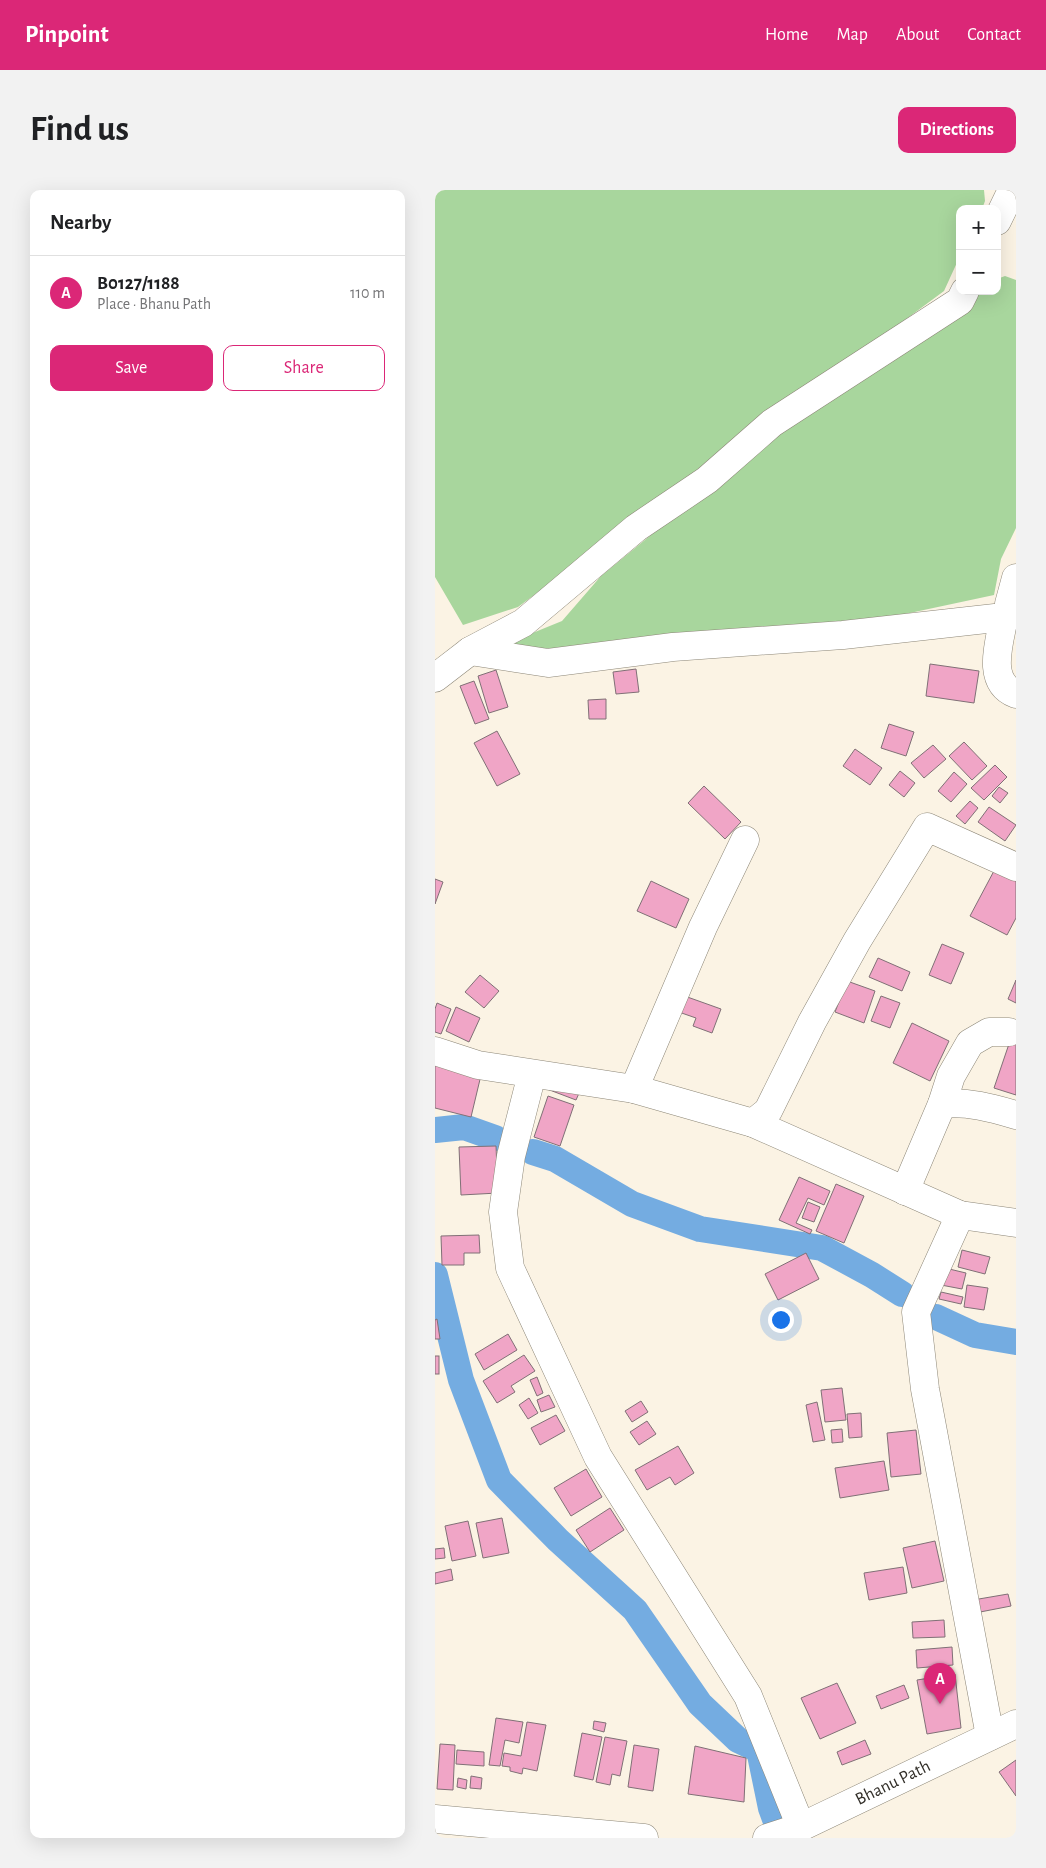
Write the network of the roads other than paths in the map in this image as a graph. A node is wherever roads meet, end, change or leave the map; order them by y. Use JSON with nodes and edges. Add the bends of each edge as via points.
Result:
{"nodes":[{"id":1,"x":1012,"y":190,"type":"edge"},
{"id":2,"x":1001,"y":213,"type":"edge"},
{"id":3,"x":963,"y":295,"type":"edge"},
{"id":4,"x":1016,"y":578,"type":"edge"},
{"id":5,"x":1010,"y":608,"type":"edge"},
{"id":6,"x":470,"y":651,"type":"junction"},
{"id":7,"x":435,"y":678,"type":"edge"},
{"id":8,"x":1016,"y":694,"type":"edge"},
{"id":9,"x":745,"y":840,"type":"dead end"},
{"id":10,"x":1016,"y":867,"type":"edge"},
{"id":11,"x":1009,"y":1032,"type":"dead end"},
{"id":12,"x":435,"y":1051,"type":"edge"},
{"id":13,"x":532,"y":1074,"type":"junction"},
{"id":14,"x":634,"y":1089,"type":"junction"},
{"id":15,"x":942,"y":1104,"type":"junction"},
{"id":16,"x":1016,"y":1115,"type":"edge"},
{"id":17,"x":753,"y":1123,"type":"junction"},
{"id":18,"x":905,"y":1190,"type":"junction"},
{"id":19,"x":960,"y":1215,"type":"junction"},
{"id":20,"x":1016,"y":1224,"type":"edge"},
{"id":21,"x":1016,"y":1724,"type":"edge"},
{"id":22,"x":990,"y":1736,"type":"junction"},
{"id":23,"x":435,"y":1819,"type":"edge"},
{"id":24,"x":798,"y":1828,"type":"junction"},
{"id":25,"x":503,"y":1832,"type":"edge"},
{"id":26,"x":644,"y":1838,"type":"edge"},
{"id":27,"x":767,"y":1838,"type":"edge"}],
"edges":[{"from":1,"to":2,"type":"street"},
{"from":3,"to":6,"type":"street","via":[[960,302],[772,422],[707,480],[636,528],[523,623]]},
{"from":4,"to":5,"type":"street"},
{"from":5,"to":6,"type":"street","via":[[843,634],[673,647],[548,663]]},
{"from":5,"to":8,"type":"street","via":[[996,670],[1003,683]]},
{"from":6,"to":7,"type":"street"},
{"from":9,"to":14,"type":"street","via":[[703,927]]},
{"from":10,"to":17,"type":"street","via":[[927,827],[857,941],[768,1111]]},
{"from":11,"to":15,"type":"street","via":[[989,1032],[970,1043],[951,1076]]},
{"from":12,"to":13,"type":"street","via":[[479,1065]]},
{"from":13,"to":14,"type":"street"},
{"from":13,"to":24,"type":"street","via":[[511,1156],[503,1212],[510,1268],[599,1457],[748,1696]]},
{"from":14,"to":17,"type":"street"},
{"from":15,"to":16,"type":"street","via":[[991,1108]]},
{"from":15,"to":18,"type":"street"},
{"from":17,"to":18,"type":"street"},
{"from":18,"to":19,"type":"street"},
{"from":19,"to":20,"type":"street"},
{"from":19,"to":22,"type":"street","via":[[916,1312],[925,1389]]},
{"from":21,"to":22,"type":"street","name":"Bhanu Path"},
{"from":22,"to":24,"type":"street","name":"Bhanu Path"},
{"from":23,"to":25,"type":"street"},
{"from":24,"to":27,"type":"street","name":"Bhanu Path"},
{"from":25,"to":26,"type":"street"}]}
